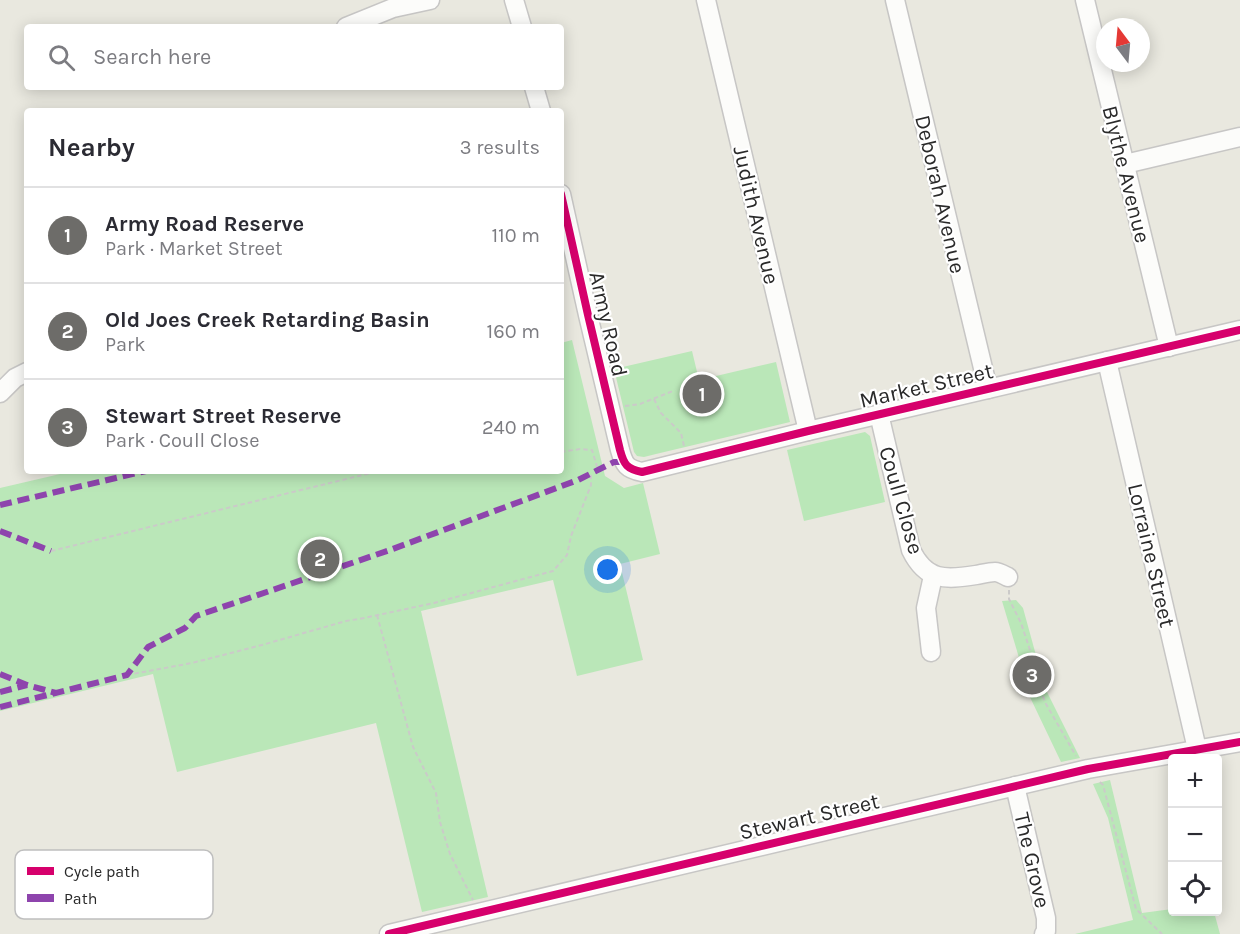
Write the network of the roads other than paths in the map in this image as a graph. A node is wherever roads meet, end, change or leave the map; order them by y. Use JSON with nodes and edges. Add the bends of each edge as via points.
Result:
{"nodes":[{"id":1,"x":430,"y":0,"type":"edge"},
{"id":2,"x":514,"y":0,"type":"edge"},
{"id":3,"x":705,"y":0,"type":"edge"},
{"id":4,"x":895,"y":0,"type":"edge"},
{"id":5,"x":1085,"y":0,"type":"edge"},
{"id":6,"x":353,"y":24,"type":"edge"},
{"id":7,"x":521,"y":24,"type":"edge"},
{"id":8,"x":535,"y":90,"type":"edge"},
{"id":9,"x":540,"y":108,"type":"edge"},
{"id":10,"x":1240,"y":137,"type":"edge"},
{"id":11,"x":1125,"y":164,"type":"junction"},
{"id":12,"x":564,"y":207,"type":"edge"},
{"id":13,"x":1240,"y":330,"type":"edge"},
{"id":14,"x":1168,"y":347,"type":"junction"},
{"id":15,"x":1107,"y":361,"type":"junction"},
{"id":16,"x":24,"y":374,"type":"edge"},
{"id":17,"x":988,"y":389,"type":"junction"},
{"id":18,"x":0,"y":393,"type":"edge"},
{"id":19,"x":879,"y":414,"type":"junction"},
{"id":20,"x":808,"y":431,"type":"junction"},
{"id":21,"x":624,"y":462,"type":"joint"},
{"id":22,"x":933,"y":576,"type":"junction"},
{"id":23,"x":1008,"y":577,"type":"dead end"},
{"id":24,"x":931,"y":651,"type":"dead end"},
{"id":25,"x":1240,"y":742,"type":"edge"},
{"id":26,"x":1197,"y":749,"type":"junction"},
{"id":27,"x":1015,"y":786,"type":"junction"},
{"id":28,"x":389,"y":934,"type":"edge"},
{"id":29,"x":1044,"y":934,"type":"edge"}],
"edges":[{"from":1,"to":6,"type":"street","via":[[393,8]]},
{"from":2,"to":7,"type":"street"},
{"from":3,"to":20,"type":"street","name":"Judith Avenue"},
{"from":4,"to":17,"type":"street","name":"Deborah Avenue"},
{"from":5,"to":11,"type":"street","name":"Blythe Avenue"},
{"from":8,"to":9,"type":"street"},
{"from":10,"to":11,"type":"street"},
{"from":11,"to":14,"type":"street","name":"Blythe Avenue"},
{"from":12,"to":21,"type":"street","name":"Army Road"},
{"from":13,"to":14,"type":"street","name":"Market Street"},
{"from":14,"to":15,"type":"street","name":"Market Street"},
{"from":15,"to":17,"type":"street","name":"Market Street"},
{"from":15,"to":26,"type":"street","name":"Lorraine Street"},
{"from":16,"to":18,"type":"street"},
{"from":17,"to":19,"type":"street","name":"Market Street"},
{"from":19,"to":20,"type":"street","name":"Market Street"},
{"from":19,"to":22,"type":"street","name":"Coull Close","via":[[911,550],[916,561]]},
{"from":20,"to":21,"type":"street","name":"Market Street","via":[[642,471],[631,470]]},
{"from":22,"to":23,"type":"street","name":"Coull Close","via":[[996,572]]},
{"from":22,"to":24,"type":"street","via":[[926,608]]},
{"from":25,"to":26,"type":"street","name":"Stewart Street"},
{"from":26,"to":27,"type":"street","name":"Stewart Street"},
{"from":27,"to":28,"type":"street","name":"Stewart Street"},
{"from":27,"to":29,"type":"street","name":"The Grove","via":[[1046,918]]}]}
